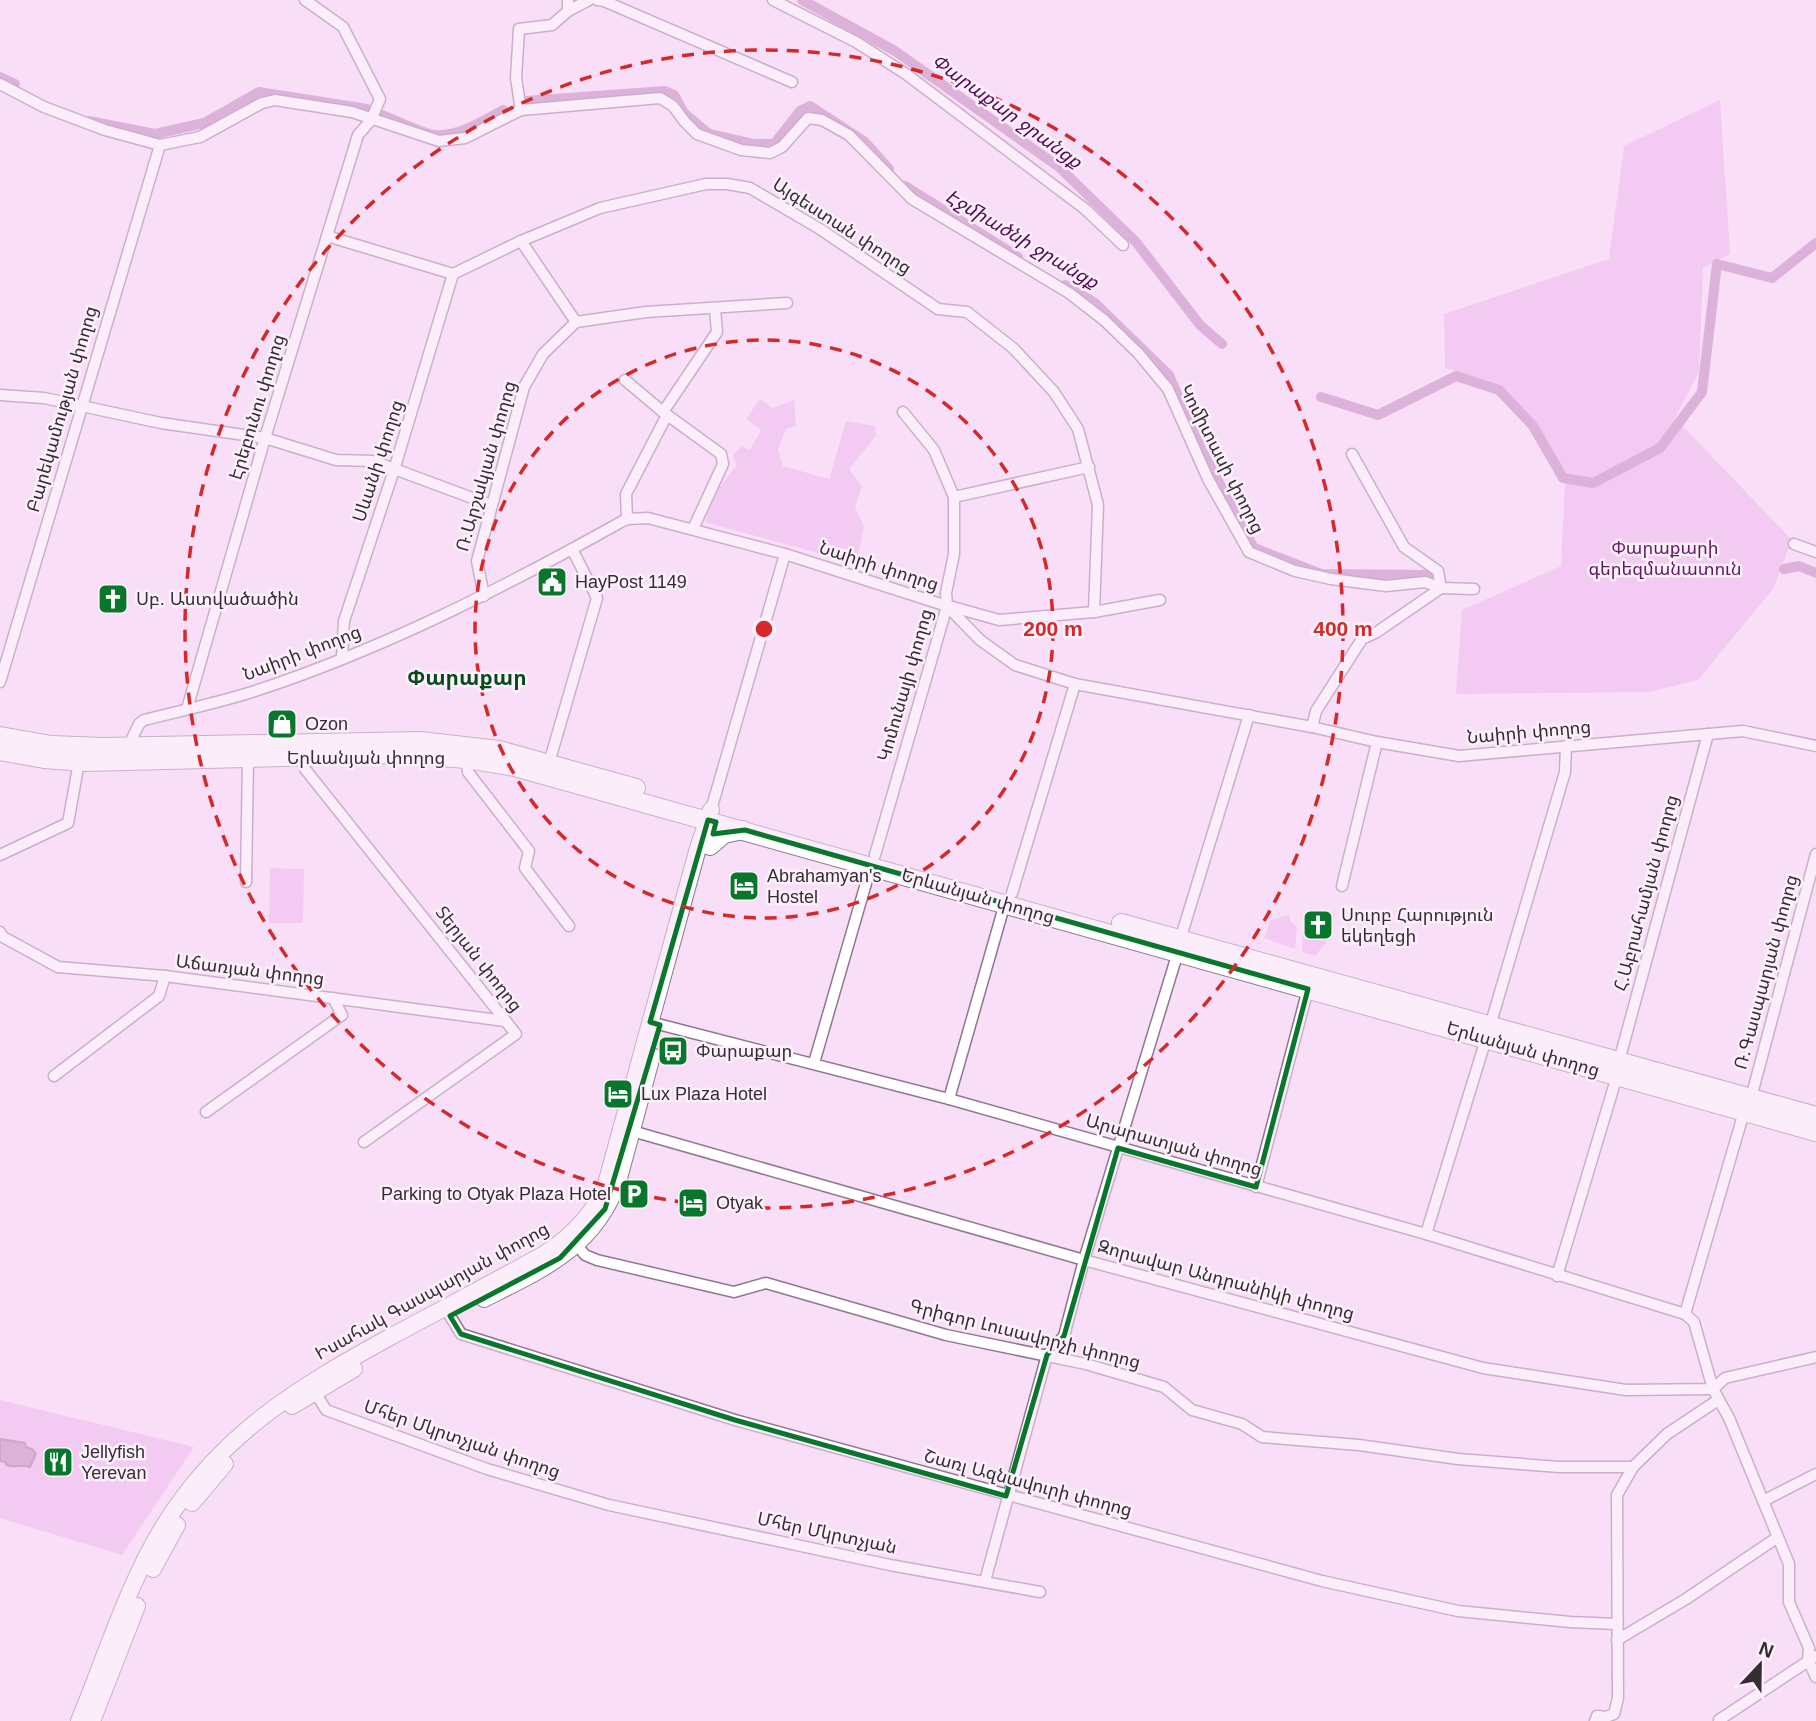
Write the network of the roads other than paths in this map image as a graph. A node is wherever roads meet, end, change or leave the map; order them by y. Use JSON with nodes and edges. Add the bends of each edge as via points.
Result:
{"nodes":[{"id":1,"x":305,"y":0,"type":"edge"},
{"id":2,"x":589,"y":0,"type":"edge"},
{"id":3,"x":597,"y":0,"type":"edge"},
{"id":4,"x":773,"y":0,"type":"edge"},
{"id":5,"x":568,"y":6,"type":"edge"},
{"id":6,"x":792,"y":82,"type":"dead end"},
{"id":7,"x":0,"y":84,"type":"edge"},
{"id":8,"x":521,"y":110,"type":"junction"},
{"id":9,"x":371,"y":120,"type":"junction"},
{"id":10,"x":160,"y":145,"type":"junction"},
{"id":11,"x":327,"y":236,"type":"junction"},
{"id":12,"x":522,"y":241,"type":"junction"},
{"id":13,"x":1123,"y":245,"type":"dead end"},
{"id":14,"x":453,"y":274,"type":"junction"},
{"id":15,"x":787,"y":303,"type":"dead end"},
{"id":16,"x":715,"y":309,"type":"junction"},
{"id":17,"x":576,"y":322,"type":"junction"},
{"id":18,"x":625,"y":380,"type":"dead end"},
{"id":19,"x":0,"y":395,"type":"edge"},
{"id":20,"x":82,"y":406,"type":"junction"},
{"id":21,"x":903,"y":412,"type":"dead end"},
{"id":22,"x":665,"y":414,"type":"junction"},
{"id":23,"x":265,"y":438,"type":"junction"},
{"id":24,"x":1352,"y":454,"type":"dead end"},
{"id":25,"x":1089,"y":467,"type":"junction"},
{"id":26,"x":394,"y":470,"type":"junction"},
{"id":27,"x":954,"y":497,"type":"junction"},
{"id":28,"x":491,"y":505,"type":"junction"},
{"id":29,"x":627,"y":519,"type":"junction"},
{"id":30,"x":693,"y":529,"type":"junction"},
{"id":31,"x":1794,"y":544,"type":"dead end"},
{"id":32,"x":572,"y":549,"type":"junction"},
{"id":33,"x":1816,"y":552,"type":"edge"},
{"id":34,"x":785,"y":554,"type":"junction"},
{"id":35,"x":1441,"y":588,"type":"junction"},
{"id":36,"x":1474,"y":589,"type":"dead end"},
{"id":37,"x":484,"y":596,"type":"junction"},
{"id":38,"x":1160,"y":600,"type":"dead end"},
{"id":39,"x":947,"y":606,"type":"junction"},
{"id":40,"x":1094,"y":612,"type":"junction"},
{"id":41,"x":342,"y":658,"type":"junction"},
{"id":42,"x":0,"y":682,"type":"edge"},
{"id":43,"x":1075,"y":684,"type":"junction"},
{"id":44,"x":187,"y":709,"type":"junction"},
{"id":45,"x":1249,"y":715,"type":"junction"},
{"id":46,"x":1312,"y":727,"type":"junction"},
{"id":47,"x":1708,"y":734,"type":"junction"},
{"id":48,"x":0,"y":736,"type":"edge"},
{"id":49,"x":1377,"y":742,"type":"junction"},
{"id":50,"x":1566,"y":746,"type":"junction"},
{"id":51,"x":1816,"y":746,"type":"edge"},
{"id":52,"x":128,"y":747,"type":"junction"},
{"id":53,"x":0,"y":751,"type":"edge"},
{"id":54,"x":303,"y":757,"type":"junction"},
{"id":55,"x":248,"y":758,"type":"junction"},
{"id":56,"x":467,"y":759,"type":"junction"},
{"id":57,"x":79,"y":762,"type":"junction"},
{"id":58,"x":549,"y":762,"type":"junction"},
{"id":59,"x":714,"y":812,"type":"junction"},
{"id":60,"x":744,"y":830,"type":"junction"},
{"id":61,"x":710,"y":846,"type":"junction"},
{"id":62,"x":0,"y":855,"type":"edge"},
{"id":63,"x":1816,"y":855,"type":"edge"},
{"id":64,"x":873,"y":860,"type":"junction"},
{"id":65,"x":246,"y":881,"type":"dead end"},
{"id":66,"x":1342,"y":886,"type":"dead end"},
{"id":67,"x":1009,"y":898,"type":"junction"},
{"id":68,"x":569,"y":926,"type":"dead end"},
{"id":69,"x":0,"y":932,"type":"edge"},
{"id":70,"x":1179,"y":946,"type":"junction"},
{"id":71,"x":165,"y":976,"type":"junction"},
{"id":72,"x":1308,"y":989,"type":"junction"},
{"id":73,"x":333,"y":998,"type":"junction"},
{"id":74,"x":505,"y":1020,"type":"junction"},
{"id":75,"x":655,"y":1024,"type":"junction"},
{"id":76,"x":1488,"y":1032,"type":"junction"},
{"id":77,"x":814,"y":1063,"type":"junction"},
{"id":78,"x":1618,"y":1069,"type":"junction"},
{"id":79,"x":54,"y":1076,"type":"dead end"},
{"id":80,"x":949,"y":1100,"type":"junction"},
{"id":81,"x":1747,"y":1105,"type":"junction"},
{"id":82,"x":206,"y":1112,"type":"dead end"},
{"id":83,"x":1816,"y":1116,"type":"edge"},
{"id":84,"x":632,"y":1131,"type":"junction"},
{"id":85,"x":1816,"y":1132,"type":"edge"},
{"id":86,"x":363,"y":1142,"type":"dead end"},
{"id":87,"x":1118,"y":1148,"type":"junction"},
{"id":88,"x":1256,"y":1187,"type":"junction"},
{"id":89,"x":1426,"y":1234,"type":"junction"},
{"id":90,"x":577,"y":1245,"type":"junction"},
{"id":91,"x":1084,"y":1260,"type":"junction"},
{"id":92,"x":1557,"y":1276,"type":"junction"},
{"id":93,"x":1685,"y":1314,"type":"junction"},
{"id":94,"x":450,"y":1316,"type":"junction"},
{"id":95,"x":1047,"y":1355,"type":"junction"},
{"id":96,"x":1816,"y":1357,"type":"edge"},
{"id":97,"x":315,"y":1392,"type":"junction"},
{"id":98,"x":1715,"y":1394,"type":"junction"},
{"id":99,"x":1633,"y":1467,"type":"junction"},
{"id":100,"x":1816,"y":1474,"type":"edge"},
{"id":101,"x":1006,"y":1496,"type":"junction"},
{"id":102,"x":1763,"y":1501,"type":"junction"},
{"id":103,"x":609,"y":1505,"type":"joint"},
{"id":104,"x":1778,"y":1537,"type":"junction"},
{"id":105,"x":985,"y":1581,"type":"junction"},
{"id":106,"x":1040,"y":1592,"type":"dead end"},
{"id":107,"x":1616,"y":1624,"type":"junction"},
{"id":108,"x":1617,"y":1640,"type":"junction"},
{"id":109,"x":1812,"y":1658,"type":"edge"},
{"id":110,"x":1816,"y":1677,"type":"edge"},
{"id":111,"x":1719,"y":1720,"type":"edge"},
{"id":112,"x":79,"y":1721,"type":"edge"},
{"id":113,"x":92,"y":1721,"type":"edge"},
{"id":114,"x":1595,"y":1721,"type":"edge"}],
"edges":[{"from":1,"to":9,"type":"street","via":[[343,27],[380,99]]},
{"from":2,"to":5,"type":"street"},
{"from":3,"to":6,"type":"street"},
{"from":4,"to":13,"type":"street","via":[[906,74],[1085,209]]},
{"from":5,"to":8,"type":"street","via":[[552,25],[519,29],[516,78]]},
{"from":7,"to":10,"type":"street","name":"Կոմիտասի փողոց","via":[[93,126]]},
{"from":8,"to":9,"type":"street","name":"Կոմիտասի փողոց","via":[[465,138],[439,141]]},
{"from":8,"to":35,"type":"street","name":"Կոմիտասի փողոց","via":[[660,98],[697,134],[741,150],[770,153],[782,147],[808,118],[822,120],[849,135],[912,199],[1069,293],[1138,352],[1168,389],[1208,479],[1249,552],[1295,571],[1331,579],[1386,586],[1425,582]]},
{"from":9,"to":10,"type":"street","name":"Կոմիտասի փողոց","via":[[352,112],[275,100],[200,137]]},
{"from":9,"to":11,"type":"street","name":"Էրեբունու փողոց","via":[[358,135]]},
{"from":10,"to":20,"type":"street","name":"Բարեկամության փողոց"},
{"from":11,"to":14,"type":"street"},
{"from":11,"to":23,"type":"street","name":"Էրեբունու փողոց"},
{"from":12,"to":14,"type":"street","name":"Այգեստան փողոց"},
{"from":12,"to":17,"type":"street"},
{"from":12,"to":25,"type":"street","name":"Այգեստան փողոց","via":[[600,208],[706,184],[750,188],[938,309],[967,312],[1013,348],[1054,391],[1077,429]]},
{"from":14,"to":26,"type":"street","name":"Սևանի փողոց"},
{"from":15,"to":16,"type":"street"},
{"from":16,"to":17,"type":"street"},
{"from":16,"to":22,"type":"street","via":[[717,332]]},
{"from":17,"to":28,"type":"street","name":"Ռ.Արշակյան փողոց","via":[[543,354],[524,387]]},
{"from":18,"to":22,"type":"street"},
{"from":19,"to":20,"type":"street"},
{"from":20,"to":23,"type":"street"},
{"from":20,"to":42,"type":"street","name":"Բարեկամության փողոց"},
{"from":21,"to":27,"type":"street","name":"Կոմունայի փողոց","via":[[934,450]]},
{"from":22,"to":29,"type":"street","via":[[625,494]]},
{"from":22,"to":30,"type":"street","via":[[721,454],[723,464]]},
{"from":23,"to":26,"type":"street","via":[[336,460],[373,461]]},
{"from":23,"to":44,"type":"street","name":"Էրեբունու փողոց"},
{"from":24,"to":35,"type":"street","via":[[1404,547],[1438,570]]},
{"from":25,"to":27,"type":"street"},
{"from":25,"to":40,"type":"street","name":"Այգեստան փողոց","via":[[1098,505]]},
{"from":26,"to":28,"type":"street"},
{"from":26,"to":41,"type":"street","name":"Սևանի փողոց","via":[[344,621]]},
{"from":27,"to":39,"type":"street","name":"Կոմունայի փողոց","via":[[954,554]]},
{"from":28,"to":37,"type":"street","name":"Ռ.Արշակյան փողոց","via":[[477,561]]},
{"from":29,"to":30,"type":"street","name":"Նաիրի փողոց","via":[[648,518]]},
{"from":29,"to":32,"type":"street","name":"Նաիրի փողոց"},
{"from":30,"to":34,"type":"street","name":"Նաիրի փողոց"},
{"from":31,"to":33,"type":"street"},
{"from":32,"to":37,"type":"street","name":"Նաիրի փողոց"},
{"from":32,"to":58,"type":"street","via":[[597,598]]},
{"from":34,"to":39,"type":"street","name":"Նաիրի փողոց"},
{"from":34,"to":59,"type":"street","name":"Իսահակ Գասպարյան փողոց"},
{"from":35,"to":36,"type":"street","name":"Կոմիտասի փողոց"},
{"from":35,"to":46,"type":"street","via":[[1362,639],[1316,711]]},
{"from":37,"to":41,"type":"street","name":"Նաիրի փողոց"},
{"from":38,"to":40,"type":"street"},
{"from":39,"to":40,"type":"street","via":[[999,620]]},
{"from":39,"to":43,"type":"street","name":"Նաիրի փողոց","via":[[980,640],[1015,666]]},
{"from":39,"to":64,"type":"street","name":"Կոմունայի փողոց"},
{"from":41,"to":44,"type":"street","name":"Նաիրի փողոց","via":[[252,692]]},
{"from":43,"to":45,"type":"street","name":"Նաիրի փողոց"},
{"from":43,"to":67,"type":"street"},
{"from":44,"to":52,"type":"street","name":"Նաիրի փողոց","via":[[141,722]]},
{"from":45,"to":46,"type":"street","name":"Նաիրի փողոց"},
{"from":45,"to":70,"type":"street"},
{"from":46,"to":49,"type":"street","name":"Նաիրի փողոց"},
{"from":47,"to":50,"type":"street","name":"Նաիրի փողոց"},
{"from":47,"to":51,"type":"street","name":"Նաիրի փողոց","via":[[1744,731]]},
{"from":47,"to":78,"type":"street","name":"Հ.Աբրահամյան փողոց"},
{"from":48,"to":52,"type":"highway","name":"Երևանյան փողոց","via":[[51,745]]},
{"from":49,"to":50,"type":"street","name":"Նաիրի փողոց","via":[[1460,756]]},
{"from":49,"to":66,"type":"street"},
{"from":50,"to":76,"type":"street","via":[[1565,772]]},
{"from":52,"to":58,"type":"highway","name":"Երևանյան փողոց","via":[[420,741],[499,750]]},
{"from":53,"to":57,"type":"highway","name":"Երևանյան փողոց"},
{"from":54,"to":55,"type":"highway","name":"Երևանյան փողոց"},
{"from":54,"to":56,"type":"highway","name":"Երևանյան փողոց","via":[[400,754]]},
{"from":54,"to":74,"type":"street","name":"Տերյան փողոց","via":[[305,769]]},
{"from":55,"to":57,"type":"highway","name":"Երևանյան փողոց"},
{"from":55,"to":65,"type":"street"},
{"from":56,"to":59,"type":"highway","name":"Երևանյան փողոց"},
{"from":56,"to":68,"type":"street","via":[[468,772],[529,851],[525,868]]},
{"from":57,"to":62,"type":"street","via":[[68,823]]},
{"from":58,"to":59,"type":"highway","name":"Երևանյան փողոց"},
{"from":59,"to":60,"type":"highway","name":"Երևանյան փողոց"},
{"from":59,"to":61,"type":"main road","name":"Իսահակ Գասպարյան փողոց"},
{"from":59,"to":64,"type":"highway","name":"Երևանյան փողոց"},
{"from":59,"to":75,"type":"main road","name":"Իսահակ Գասպարյան փողոց","via":[[698,848]]},
{"from":60,"to":61,"type":"highway","via":[[724,834]]},
{"from":60,"to":64,"type":"highway","name":"Երևանյան փողոց"},
{"from":61,"to":75,"type":"main road","name":"Իսահակ Գասպարյան փողոց"},
{"from":63,"to":81,"type":"street","name":"Ռ.Գասպարյան փողոց"},
{"from":64,"to":67,"type":"highway","name":"Երևանյան փողոց"},
{"from":64,"to":77,"type":"street","name":"Կոմունայի փողոց"},
{"from":67,"to":70,"type":"highway","name":"Երևանյան փողոց"},
{"from":67,"to":80,"type":"street"},
{"from":69,"to":71,"type":"street","name":"Աճառյան փողոց","via":[[58,967]]},
{"from":70,"to":72,"type":"highway","name":"Երևանյան փողոց"},
{"from":70,"to":76,"type":"highway","name":"Երևանյան փողոց"},
{"from":70,"to":87,"type":"street"},
{"from":71,"to":73,"type":"street","name":"Աճառյան փողոց"},
{"from":71,"to":79,"type":"street","via":[[159,996]]},
{"from":72,"to":76,"type":"highway","name":"Երևանյան փողոց"},
{"from":72,"to":88,"type":"street"},
{"from":73,"to":74,"type":"street","name":"Աճառյան փողոց"},
{"from":73,"to":82,"type":"street","via":[[342,1016]]},
{"from":74,"to":86,"type":"street","name":"Տերյան փողոց","via":[[516,1034]]},
{"from":75,"to":77,"type":"street","name":"Արարատյան փողոց"},
{"from":75,"to":84,"type":"main road","name":"Իսահակ Գասպարյան փողոց"},
{"from":75,"to":112,"type":"main road","name":"Իսահակ Գասպարյան փողոց","via":[[606,1184],[589,1215],[547,1253],[306,1384],[226,1448],[192,1485],[154,1543]]},
{"from":76,"to":78,"type":"highway","name":"Երևանյան փողոց"},
{"from":76,"to":89,"type":"street"},
{"from":77,"to":80,"type":"street","name":"Արարատյան փողոց"},
{"from":78,"to":81,"type":"highway","name":"Երևանյան փողոց"},
{"from":78,"to":92,"type":"street","name":"Հ.Աբրահամյան փողոց"},
{"from":80,"to":87,"type":"street","name":"Արարատյան փողոց"},
{"from":81,"to":83,"type":"highway","name":"Երևանյան փողոց"},
{"from":81,"to":85,"type":"highway","name":"Երևանյան փողոց"},
{"from":81,"to":93,"type":"street","name":"Ռ.Գասպարյան փողոց"},
{"from":84,"to":90,"type":"main road","name":"Իսահակ Գասպարյան փողոց","via":[[610,1200]]},
{"from":84,"to":91,"type":"street","name":"Զորավար Անդրանիկի փողոց"},
{"from":87,"to":88,"type":"street","name":"Արարատյան փողոց"},
{"from":87,"to":91,"type":"street"},
{"from":88,"to":89,"type":"street","name":"Արարատյան փողոց"},
{"from":89,"to":92,"type":"street","name":"Արարատյան փողոց"},
{"from":90,"to":94,"type":"main road","name":"Իսահակ Գասպարյան փողոց","via":[[552,1263]]},
{"from":90,"to":95,"type":"street","name":"Գրիգոր Լուսավորչի փողոց","via":[[584,1255],[597,1260],[734,1292],[766,1283],[946,1335]]},
{"from":91,"to":95,"type":"street","via":[[1064,1336]]},
{"from":91,"to":98,"type":"street","name":"Զորավար Անդրանիկի փողոց","via":[[1483,1368],[1626,1390]]},
{"from":92,"to":93,"type":"street","name":"Արարատյան փողոց"},
{"from":93,"to":98,"type":"street","via":[[1694,1322]]},
{"from":94,"to":97,"type":"main road","name":"Իսահակ Գասպարյան փողոց"},
{"from":94,"to":101,"type":"street","name":"Շառլ Ազնավուրի փողոց","via":[[461,1334],[735,1420]]},
{"from":95,"to":99,"type":"street","name":"Գրիգոր Լուսավորչի փողոց","via":[[1164,1387],[1192,1410],[1242,1424],[1262,1437],[1458,1459]]},
{"from":95,"to":101,"type":"street"},
{"from":96,"to":98,"type":"street","name":"Զորավար Անդրանիկի փողոց","via":[[1725,1378]]},
{"from":97,"to":103,"type":"street","name":"Մհեր Մկրտչյան փողոց","via":[[326,1410],[486,1469]]},
{"from":97,"to":113,"type":"main road","name":"Իսահակ Գասպարյան փողոց","via":[[241,1448],[181,1519],[150,1576]]},
{"from":98,"to":99,"type":"street"},
{"from":98,"to":102,"type":"street"},
{"from":99,"to":107,"type":"street","via":[[1617,1495]]},
{"from":100,"to":102,"type":"street"},
{"from":101,"to":105,"type":"street"},
{"from":101,"to":107,"type":"street","name":"Շառլ Ազնավուրի փողոց","via":[[1322,1581],[1458,1611]]},
{"from":102,"to":104,"type":"street"},
{"from":103,"to":105,"type":"street","name":"Մհեր Մկրտչյան"},
{"from":104,"to":108,"type":"street"},
{"from":104,"to":109,"type":"street","via":[[1790,1572],[1789,1602]]},
{"from":105,"to":106,"type":"street","name":"Մհեր Մկրտչյան"},
{"from":107,"to":108,"type":"street"},
{"from":108,"to":114,"type":"street","via":[[1614,1714],[1597,1716]]},
{"from":109,"to":110,"type":"street"},
{"from":109,"to":111,"type":"street"}]}
